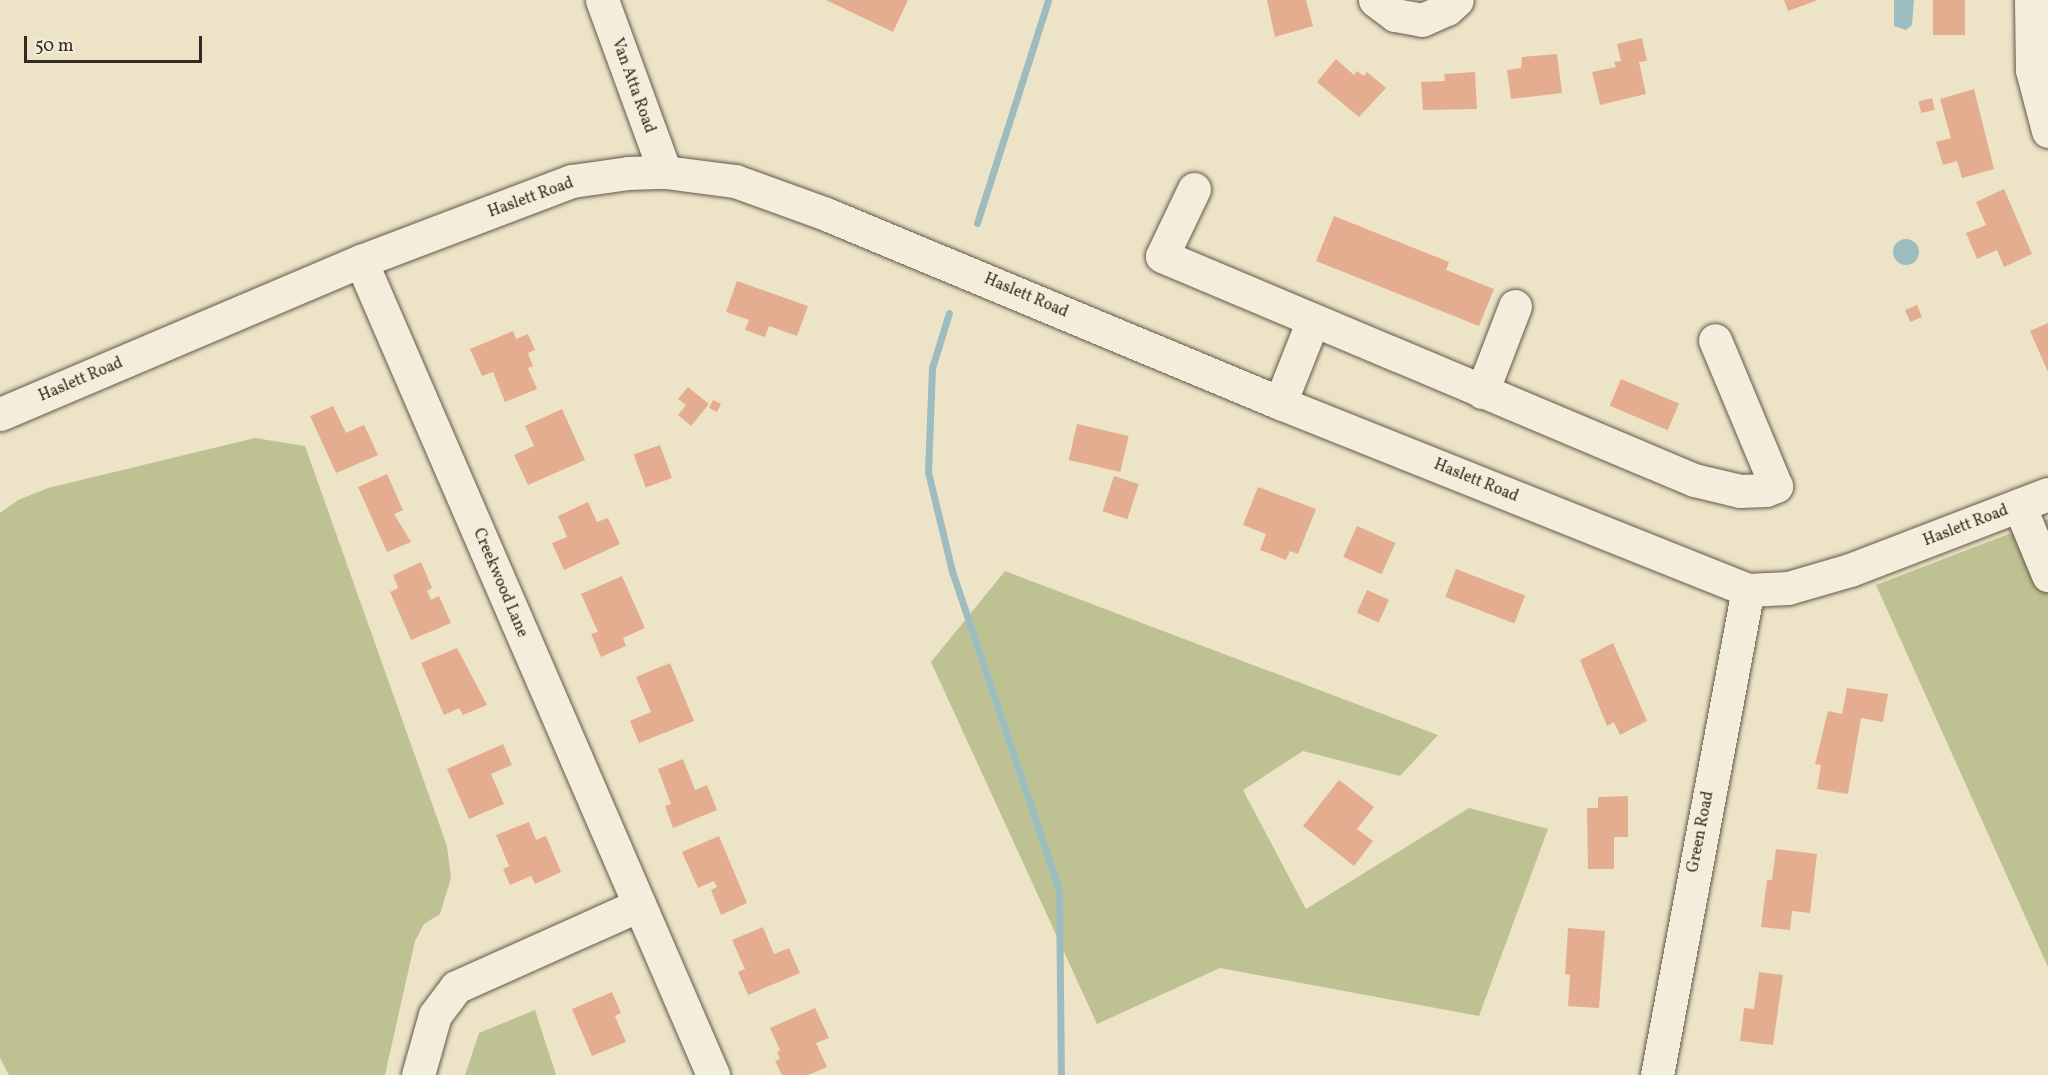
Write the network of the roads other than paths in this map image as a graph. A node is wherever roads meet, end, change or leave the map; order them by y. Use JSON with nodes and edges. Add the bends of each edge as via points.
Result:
{"nodes":[{"id":1,"x":602,"y":0,"type":"edge"},
{"id":2,"x":1375,"y":0,"type":"edge"},
{"id":3,"x":1457,"y":0,"type":"edge"},
{"id":4,"x":2031,"y":0,"type":"edge"},
{"id":5,"x":2048,"y":131,"type":"edge"},
{"id":6,"x":665,"y":172,"type":"junction"},
{"id":7,"x":1194,"y":189,"type":"dead end"},
{"id":8,"x":361,"y":261,"type":"junction"},
{"id":9,"x":1515,"y":306,"type":"dead end"},
{"id":10,"x":1313,"y":320,"type":"junction"},
{"id":11,"x":1715,"y":340,"type":"dead end"},
{"id":12,"x":1482,"y":392,"type":"junction"},
{"id":13,"x":1280,"y":404,"type":"junction"},
{"id":14,"x":0,"y":414,"type":"edge"},
{"id":15,"x":2034,"y":500,"type":"edge"},
{"id":16,"x":2048,"y":575,"type":"edge"},
{"id":17,"x":1748,"y":590,"type":"junction"},
{"id":18,"x":639,"y":905,"type":"junction"},
{"id":19,"x":418,"y":1075,"type":"edge"},
{"id":20,"x":713,"y":1075,"type":"edge"},
{"id":21,"x":1657,"y":1075,"type":"edge"}],
"edges":[{"from":1,"to":6,"type":"street","name":"Van Atta Road"},
{"from":2,"to":3,"type":"street","via":[[1395,15],[1422,20]]},
{"from":4,"to":5,"type":"street","via":[[2028,41]]},
{"from":6,"to":8,"type":"street","name":"Haslett Road","via":[[628,172],[572,181]]},
{"from":6,"to":13,"type":"street","name":"Haslett Road","via":[[735,181],[826,214]]},
{"from":7,"to":10,"type":"street","via":[[1162,256]]},
{"from":8,"to":14,"type":"street","name":"Haslett Road"},
{"from":8,"to":18,"type":"street","name":"Creekwood Lane"},
{"from":9,"to":12,"type":"street"},
{"from":10,"to":12,"type":"street"},
{"from":10,"to":13,"type":"street"},
{"from":11,"to":12,"type":"street","via":[[1776,486],[1766,490],[1740,491],[1694,480]]},
{"from":13,"to":17,"type":"street","name":"Haslett Road"},
{"from":15,"to":16,"type":"street"},
{"from":15,"to":17,"type":"street","name":"Haslett Road","via":[[1850,570],[1788,588]]},
{"from":17,"to":21,"type":"street","name":"Green Road"},
{"from":18,"to":19,"type":"street","via":[[456,987],[440,1005]]},
{"from":18,"to":20,"type":"street","name":"Creekwood Lane"}]}
